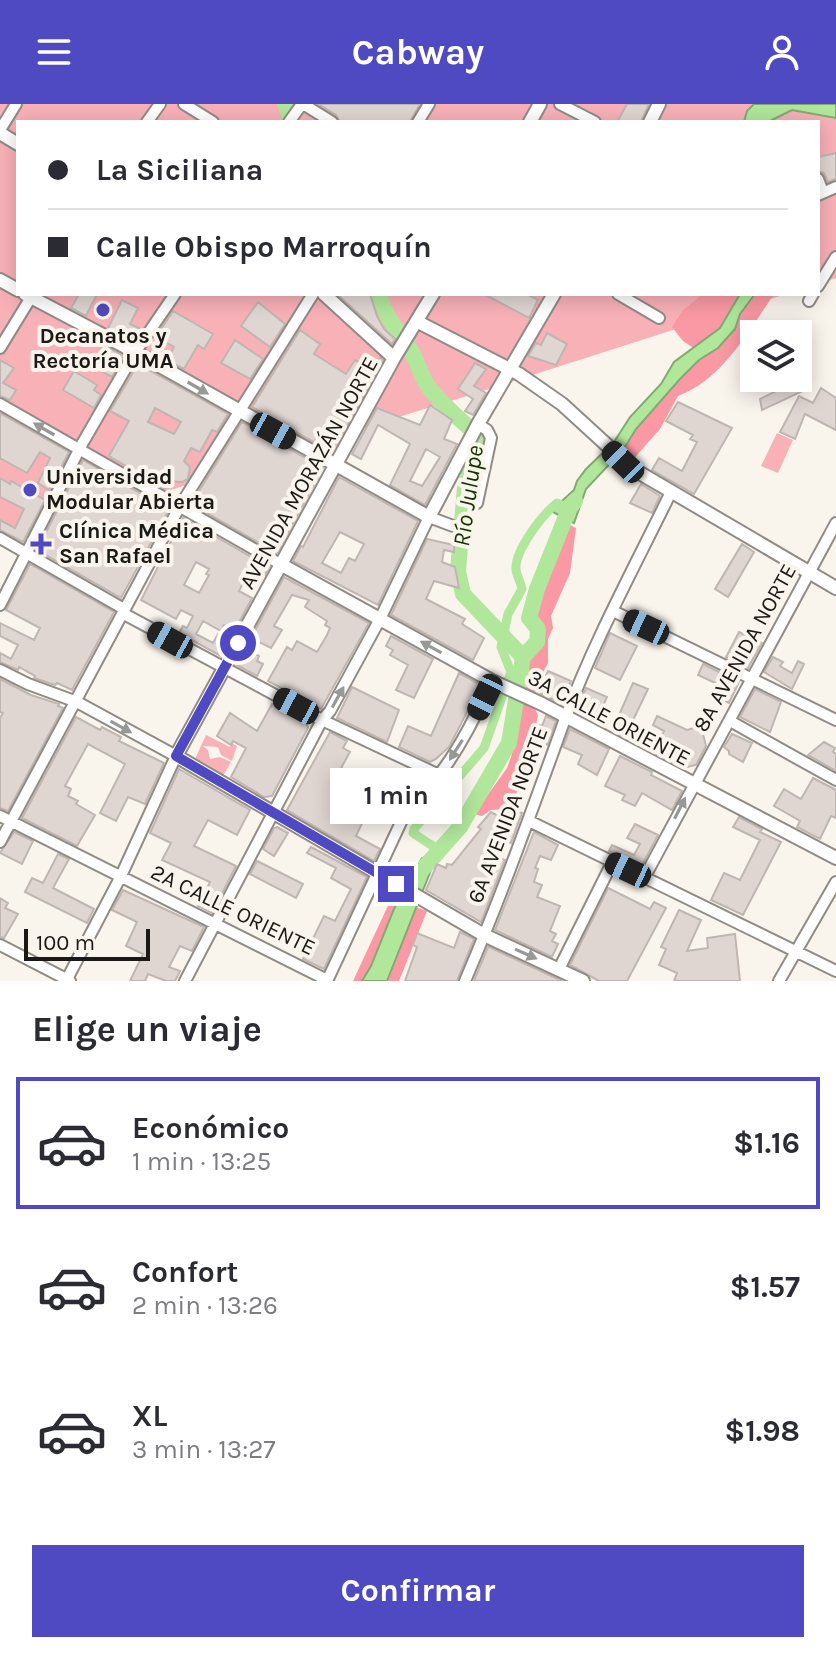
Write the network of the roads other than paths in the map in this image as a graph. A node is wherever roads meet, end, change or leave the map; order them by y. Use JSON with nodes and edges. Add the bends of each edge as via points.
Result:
{"nodes":[{"id":1,"x":16,"y":104,"type":"edge"},
{"id":2,"x":184,"y":104,"type":"edge"},
{"id":3,"x":303,"y":104,"type":"edge"},
{"id":4,"x":560,"y":104,"type":"edge"},
{"id":5,"x":292,"y":118,"type":"edge"},
{"id":6,"x":210,"y":120,"type":"edge"},
{"id":7,"x":329,"y":120,"type":"edge"},
{"id":8,"x":591,"y":120,"type":"edge"},
{"id":9,"x":0,"y":132,"type":"edge"},
{"id":10,"x":836,"y":187,"type":"edge"},
{"id":11,"x":820,"y":194,"type":"edge"},
{"id":12,"x":836,"y":257,"type":"edge"},
{"id":13,"x":820,"y":283,"type":"edge"},
{"id":14,"x":29,"y":296,"type":"edge"},
{"id":15,"x":32,"y":296,"type":"edge"},
{"id":16,"x":174,"y":296,"type":"edge"},
{"id":17,"x":312,"y":296,"type":"edge"},
{"id":18,"x":326,"y":296,"type":"edge"},
{"id":19,"x":432,"y":296,"type":"edge"},
{"id":20,"x":553,"y":296,"type":"edge"},
{"id":21,"x":621,"y":296,"type":"edge"},
{"id":22,"x":659,"y":318,"type":"dead end"},
{"id":23,"x":416,"y":324,"type":"junction"},
{"id":24,"x":0,"y":348,"type":"edge"},
{"id":25,"x":135,"y":352,"type":"junction"},
{"id":26,"x":397,"y":355,"type":"junction"},
{"id":27,"x":510,"y":370,"type":"junction"},
{"id":28,"x":0,"y":404,"type":"edge"},
{"id":29,"x":238,"y":411,"type":"junction"},
{"id":30,"x":479,"y":423,"type":"junction"},
{"id":31,"x":79,"y":449,"type":"junction"},
{"id":32,"x":335,"y":465,"type":"junction"},
{"id":33,"x":671,"y":492,"type":"junction"},
{"id":34,"x":477,"y":503,"type":"dead end"},
{"id":35,"x":180,"y":506,"type":"junction"},
{"id":36,"x":429,"y":517,"type":"junction"},
{"id":37,"x":836,"y":523,"type":"edge"},
{"id":38,"x":453,"y":526,"type":"dead end"},
{"id":39,"x":0,"y":538,"type":"edge"},
{"id":40,"x":28,"y":554,"type":"junction"},
{"id":41,"x":282,"y":565,"type":"junction"},
{"id":42,"x":810,"y":573,"type":"junction"},
{"id":43,"x":836,"y":588,"type":"edge"},
{"id":44,"x":0,"y":605,"type":"edge"},
{"id":45,"x":124,"y":611,"type":"junction"},
{"id":46,"x":613,"y":611,"type":"junction"},
{"id":47,"x":380,"y":619,"type":"junction"},
{"id":48,"x":224,"y":669,"type":"junction"},
{"id":49,"x":0,"y":670,"type":"edge"},
{"id":50,"x":752,"y":677,"type":"junction"},
{"id":51,"x":496,"y":682,"type":"junction"},
{"id":52,"x":77,"y":702,"type":"junction"},
{"id":53,"x":566,"y":717,"type":"junction"},
{"id":54,"x":322,"y":720,"type":"junction"},
{"id":55,"x":836,"y":720,"type":"edge"},
{"id":56,"x":730,"y":721,"type":"junction"},
{"id":57,"x":176,"y":756,"type":"junction"},
{"id":58,"x":439,"y":775,"type":"junction"},
{"id":59,"x":836,"y":780,"type":"edge"},
{"id":60,"x":692,"y":785,"type":"junction"},
{"id":61,"x":273,"y":813,"type":"junction"},
{"id":62,"x":0,"y":816,"type":"edge"},
{"id":63,"x":529,"y":821,"type":"junction"},
{"id":64,"x":11,"y":822,"type":"junction"},
{"id":65,"x":0,"y":842,"type":"edge"},
{"id":66,"x":836,"y":858,"type":"edge"},
{"id":67,"x":612,"y":863,"type":"junction"},
{"id":68,"x":378,"y":873,"type":"junction"},
{"id":69,"x":120,"y":878,"type":"junction"},
{"id":70,"x":644,"y":878,"type":"junction"},
{"id":71,"x":836,"y":882,"type":"edge"},
{"id":72,"x":216,"y":922,"type":"junction"},
{"id":73,"x":484,"y":935,"type":"junction"},
{"id":74,"x":0,"y":945,"type":"edge"},
{"id":75,"x":796,"y":953,"type":"junction"},
{"id":76,"x":559,"y":969,"type":"junction"},
{"id":77,"x":836,"y":971,"type":"edge"},
{"id":78,"x":68,"y":980,"type":"edge"},
{"id":79,"x":327,"y":980,"type":"edge"},
{"id":80,"x":185,"y":981,"type":"edge"},
{"id":81,"x":465,"y":981,"type":"edge"},
{"id":82,"x":583,"y":981,"type":"edge"},
{"id":83,"x":779,"y":981,"type":"edge"}],
"edges":[{"from":1,"to":9,"type":"street"},
{"from":2,"to":6,"type":"street"},
{"from":3,"to":5,"type":"street"},
{"from":3,"to":7,"type":"street"},
{"from":4,"to":8,"type":"street"},
{"from":10,"to":11,"type":"street"},
{"from":12,"to":13,"type":"street"},
{"from":14,"to":24,"type":"street"},
{"from":15,"to":25,"type":"main road"},
{"from":16,"to":25,"type":"street"},
{"from":17,"to":29,"type":"street"},
{"from":18,"to":26,"type":"main road"},
{"from":19,"to":23,"type":"main road","name":"AVENIDA MORAZÁN NORTE"},
{"from":20,"to":27,"type":"main road"},
{"from":21,"to":22,"type":"street"},
{"from":23,"to":26,"type":"main road","name":"AVENIDA MORAZÁN NORTE"},
{"from":23,"to":27,"type":"main road"},
{"from":25,"to":29,"type":"main road","one_way":true},
{"from":25,"to":31,"type":"street"},
{"from":26,"to":32,"type":"main road","name":"AVENIDA MORAZÁN NORTE"},
{"from":27,"to":30,"type":"main road"},
{"from":27,"to":33,"type":"main road","via":[[562,404],[623,462]]},
{"from":31,"to":28,"type":"street","one_way":true},
{"from":29,"to":32,"type":"main road"},
{"from":29,"to":35,"type":"street"},
{"from":30,"to":34,"type":"street","via":[[491,438]]},
{"from":30,"to":36,"type":"main road"},
{"from":31,"to":35,"type":"street"},
{"from":31,"to":40,"type":"street"},
{"from":32,"to":36,"type":"main road"},
{"from":32,"to":41,"type":"main road","name":"AVENIDA MORAZÁN NORTE"},
{"from":33,"to":42,"type":"main road"},
{"from":33,"to":46,"type":"street","name":"6A AVENIDA NORTE"},
{"from":35,"to":41,"type":"street"},
{"from":35,"to":45,"type":"street"},
{"from":36,"to":38,"type":"street"},
{"from":36,"to":47,"type":"street"},
{"from":37,"to":42,"type":"street","name":"8A AVENIDA NORTE"},
{"from":39,"to":40,"type":"street"},
{"from":40,"to":44,"type":"street"},
{"from":40,"to":45,"type":"street"},
{"from":41,"to":47,"type":"main road","name":"3A CALLE ORIENTE"},
{"from":41,"to":48,"type":"main road","name":"AVENIDA MORAZÁN NORTE"},
{"from":42,"to":43,"type":"main road"},
{"from":42,"to":50,"type":"street","name":"8A AVENIDA NORTE"},
{"from":45,"to":48,"type":"street"},
{"from":45,"to":52,"type":"street"},
{"from":46,"to":50,"type":"street"},
{"from":46,"to":53,"type":"street","name":"6A AVENIDA NORTE"},
{"from":51,"to":47,"type":"main road","name":"3A CALLE ORIENTE","one_way":true},
{"from":54,"to":47,"type":"street","one_way":true},
{"from":48,"to":54,"type":"street"},
{"from":48,"to":57,"type":"main road","name":"AVENIDA MORAZÁN NORTE"},
{"from":49,"to":52,"type":"street"},
{"from":50,"to":55,"type":"street"},
{"from":50,"to":56,"type":"street","name":"8A AVENIDA NORTE"},
{"from":51,"to":53,"type":"main road","name":"3A CALLE ORIENTE"},
{"from":51,"to":58,"type":"street","one_way":true},
{"from":52,"to":57,"type":"street","one_way":true},
{"from":52,"to":64,"type":"street"},
{"from":53,"to":60,"type":"main road","name":"3A CALLE ORIENTE"},
{"from":53,"to":63,"type":"street","name":"6A AVENIDA NORTE"},
{"from":54,"to":58,"type":"street"},
{"from":54,"to":61,"type":"street"},
{"from":56,"to":59,"type":"street"},
{"from":56,"to":60,"type":"street","name":"8A AVENIDA NORTE"},
{"from":57,"to":61,"type":"main road"},
{"from":57,"to":69,"type":"street"},
{"from":58,"to":68,"type":"street","via":[[408,809]]},
{"from":60,"to":66,"type":"main road","name":"3A CALLE ORIENTE"},
{"from":70,"to":60,"type":"street","name":"8A AVENIDA NORTE","one_way":true},
{"from":61,"to":68,"type":"main road"},
{"from":61,"to":72,"type":"street"},
{"from":62,"to":64,"type":"street","name":"2A CALLE ORIENTE"},
{"from":63,"to":67,"type":"street"},
{"from":63,"to":73,"type":"street","name":"6A AVENIDA NORTE"},
{"from":64,"to":65,"type":"street"},
{"from":64,"to":69,"type":"street","name":"2A CALLE ORIENTE"},
{"from":67,"to":70,"type":"street"},
{"from":67,"to":76,"type":"street"},
{"from":68,"to":73,"type":"main road"},
{"from":68,"to":79,"type":"street"},
{"from":69,"to":72,"type":"street","name":"2A CALLE ORIENTE"},
{"from":69,"to":78,"type":"street"},
{"from":70,"to":75,"type":"street"},
{"from":71,"to":75,"type":"street"},
{"from":72,"to":79,"type":"street","name":"2A CALLE ORIENTE"},
{"from":72,"to":80,"type":"street"},
{"from":73,"to":76,"type":"main road","one_way":true},
{"from":73,"to":81,"type":"street","name":"6A AVENIDA NORTE"},
{"from":74,"to":78,"type":"street"},
{"from":75,"to":77,"type":"street"},
{"from":75,"to":83,"type":"street"},
{"from":76,"to":82,"type":"main road"}]}
